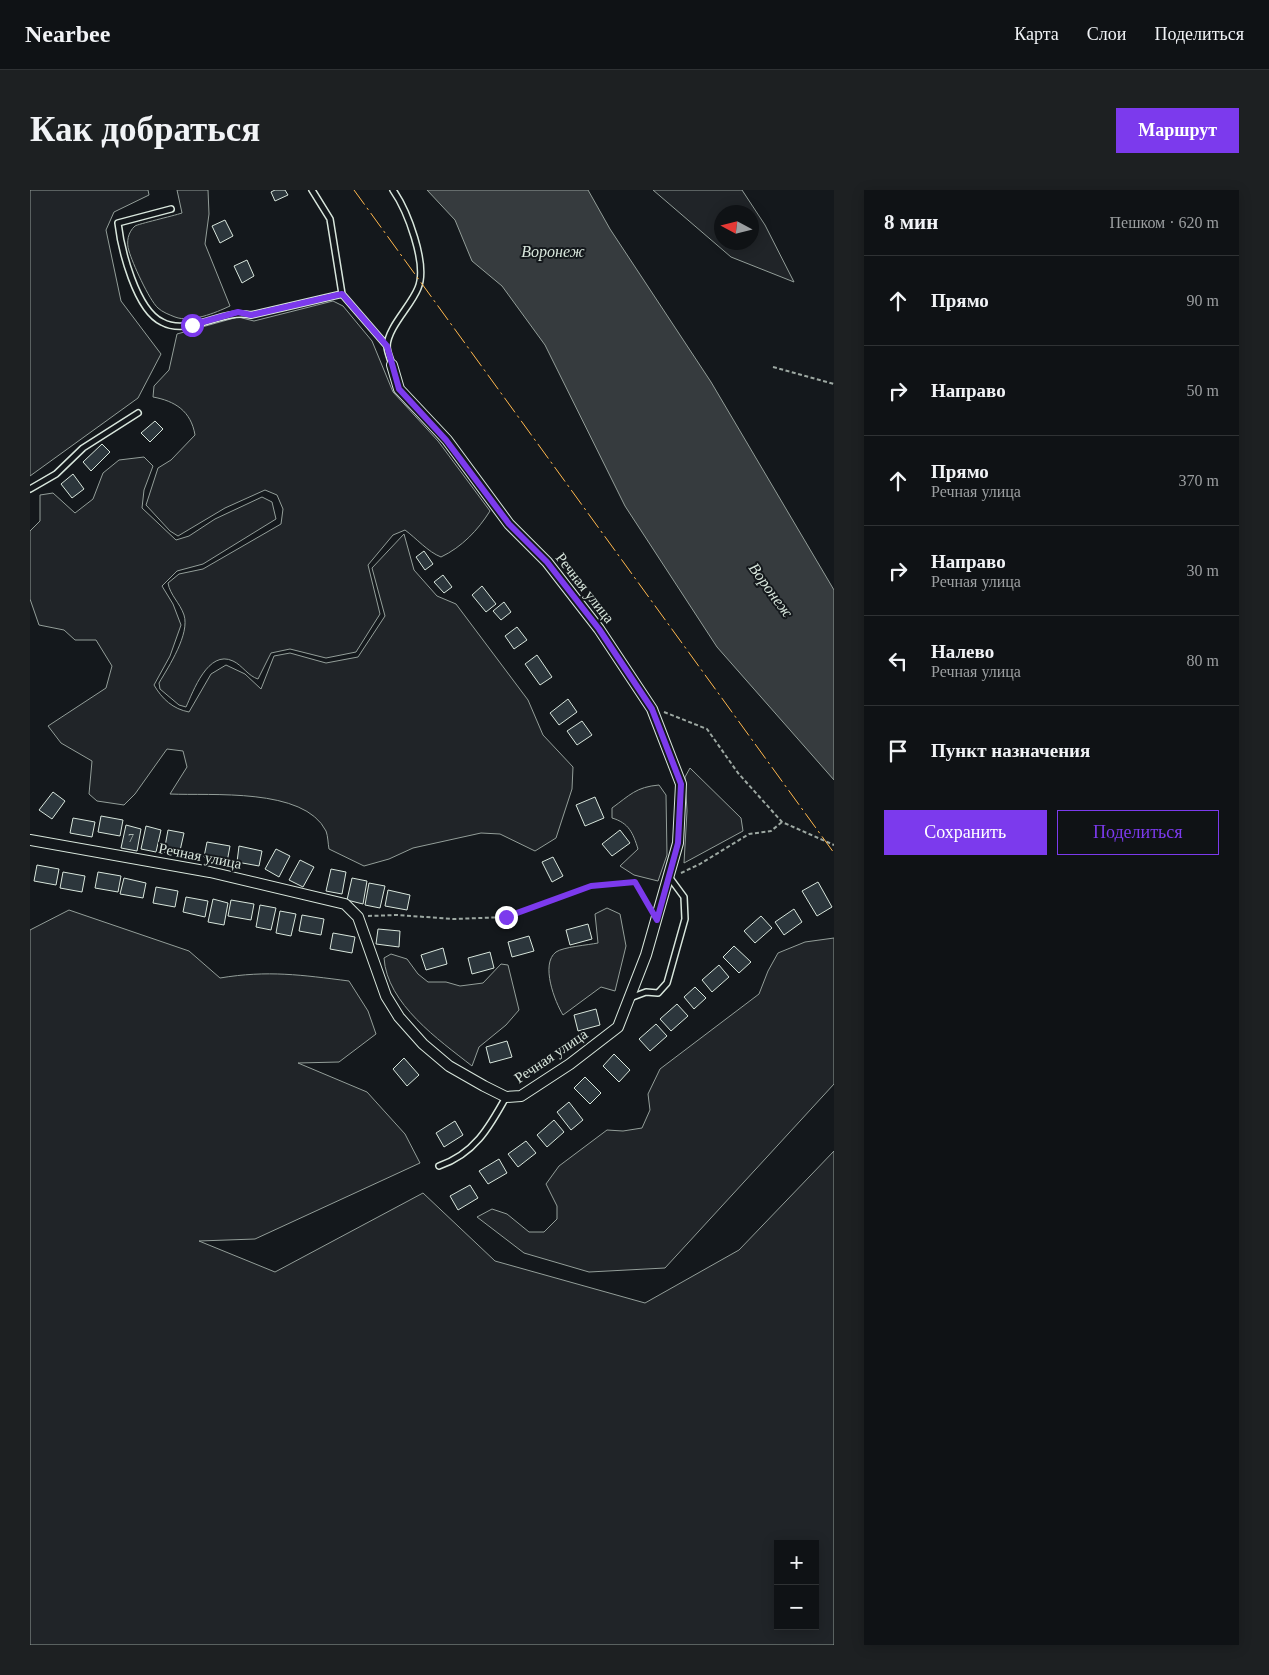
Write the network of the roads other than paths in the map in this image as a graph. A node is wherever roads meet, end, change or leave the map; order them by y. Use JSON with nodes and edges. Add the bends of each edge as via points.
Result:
{"nodes":[{"id":1,"x":312,"y":190,"type":"edge"},
{"id":2,"x":392,"y":190,"type":"edge"},
{"id":3,"x":171,"y":209,"type":"dead end"},
{"id":4,"x":342,"y":294,"type":"junction"},
{"id":5,"x":387,"y":346,"type":"junction"},
{"id":6,"x":392,"y":365,"type":"joint"},
{"id":7,"x":138,"y":413,"type":"dead end"},
{"id":8,"x":30,"y":489,"type":"edge"},
{"id":9,"x":30,"y":840,"type":"edge"},
{"id":10,"x":670,"y":878,"type":"junction"},
{"id":11,"x":630,"y":998,"type":"junction"},
{"id":12,"x":506,"y":1097,"type":"junction"},
{"id":13,"x":439,"y":1166,"type":"dead end"}],
"edges":[{"from":1,"to":4,"type":"lane","via":[[330,219]]},
{"from":2,"to":5,"type":"lane","via":[[413,234],[421,266],[419,287]]},
{"from":3,"to":4,"type":"lane","via":[[118,223],[122,250],[146,308],[161,322],[176,327],[192,325],[238,312],[251,315]]},
{"from":4,"to":5,"type":"lane"},
{"from":5,"to":6,"type":"lane"},
{"from":6,"to":10,"type":"street","name":"Речная улица","via":[[399,389],[446,440],[509,524],[547,562],[599,629],[652,709],[681,784],[678,843]]},
{"from":7,"to":8,"type":"lane","via":[[83,448],[56,474]]},
{"from":9,"to":12,"type":"street","name":"Речная улица","via":[[230,876],[345,904],[358,916],[386,996],[399,1017],[449,1066]]},
{"from":10,"to":11,"type":"street","name":"Речная улица"},
{"from":10,"to":11,"type":"lane","via":[[684,897],[685,919],[666,983],[658,993],[646,992]]},
{"from":11,"to":12,"type":"street","name":"Речная улица","via":[[618,1027],[521,1096]]},
{"from":12,"to":13,"type":"lane","via":[[488,1131],[456,1160]]}]}
